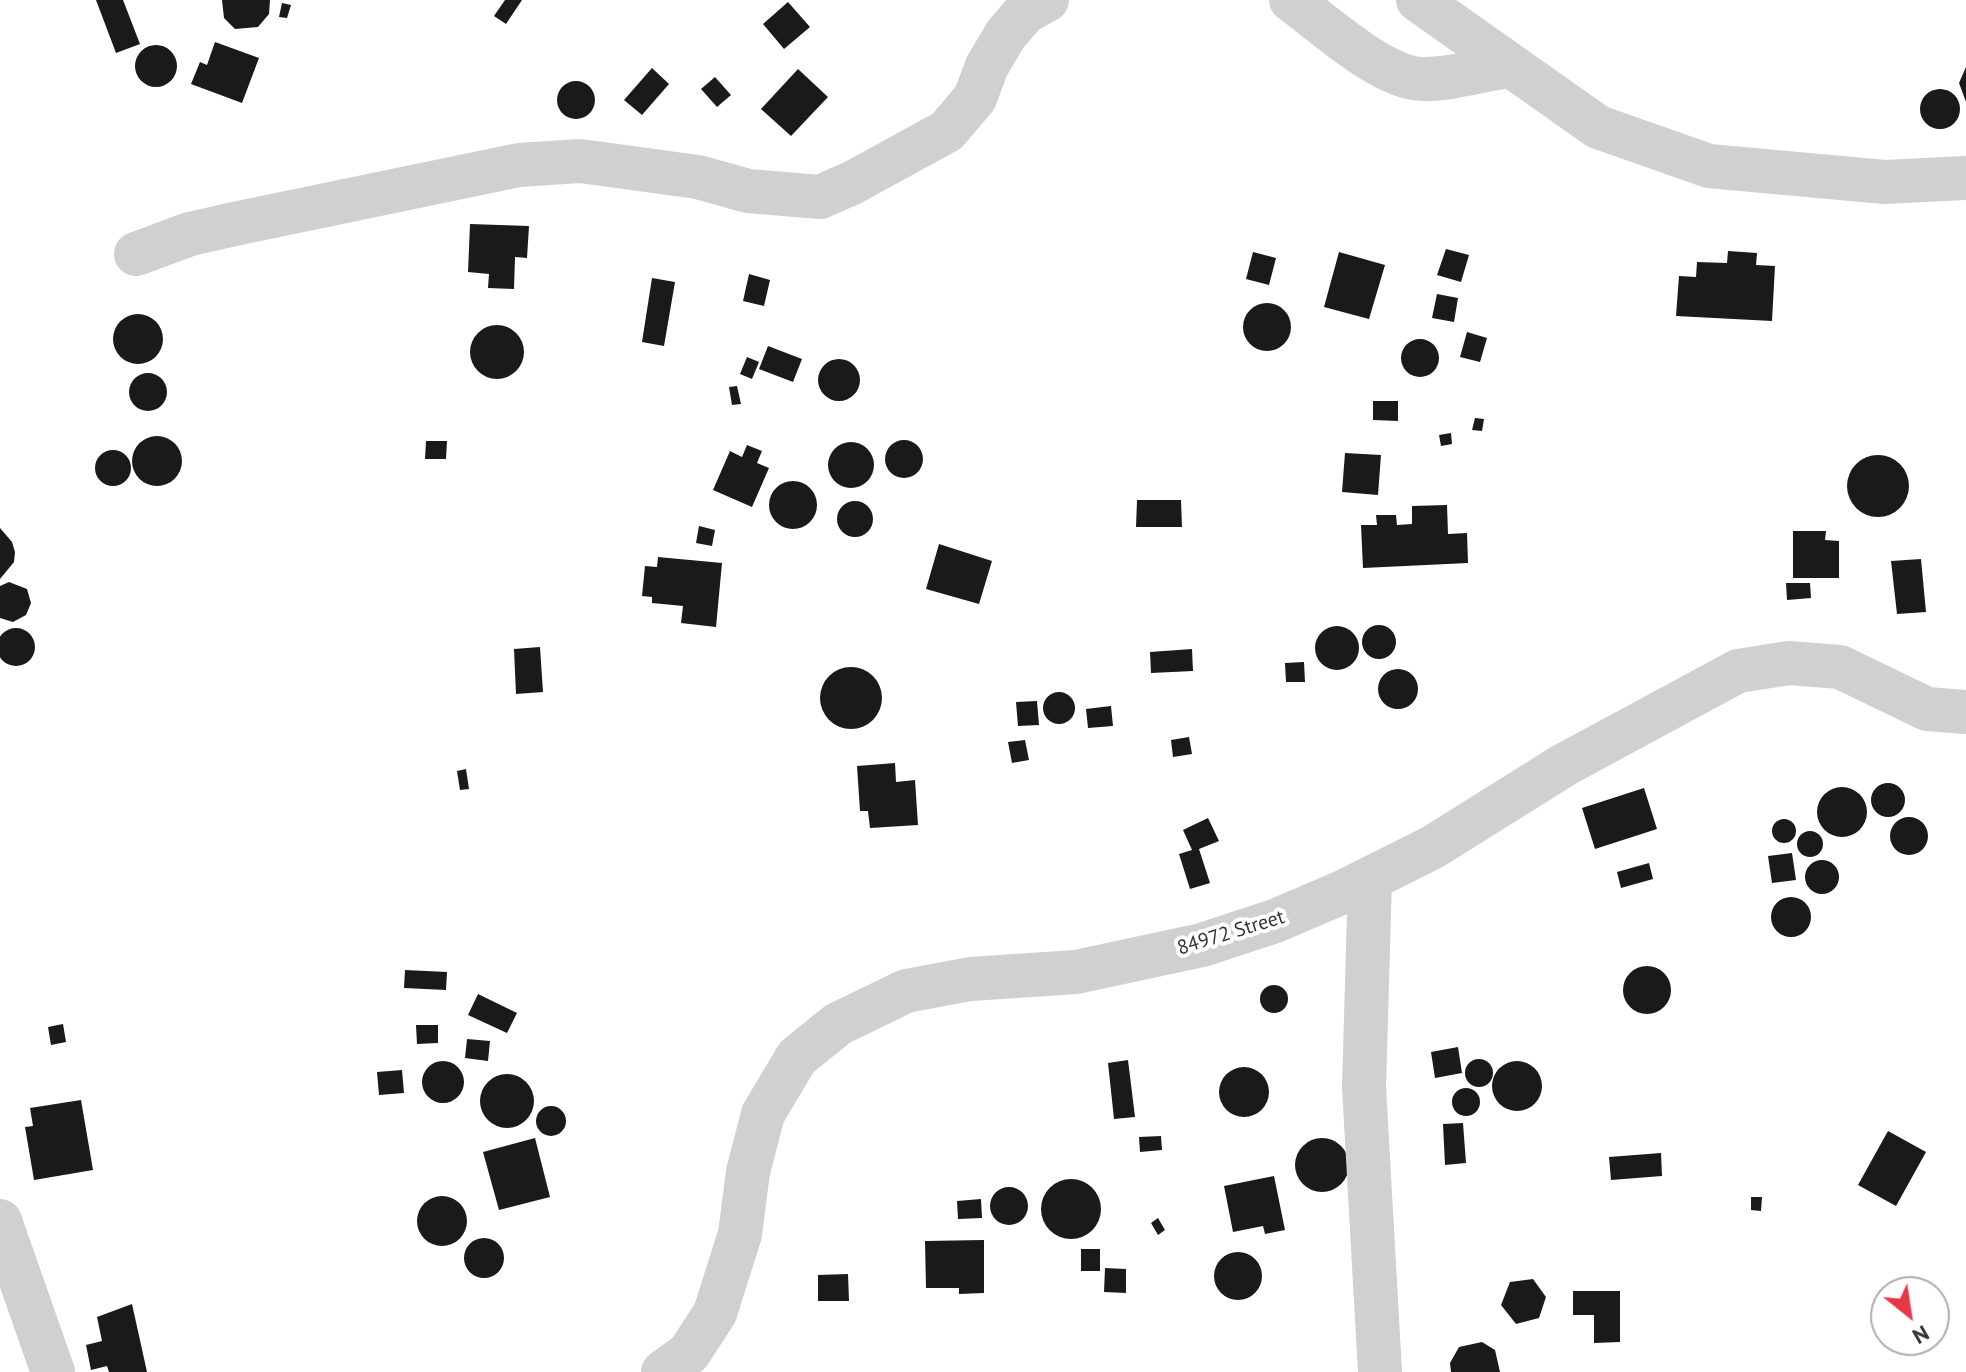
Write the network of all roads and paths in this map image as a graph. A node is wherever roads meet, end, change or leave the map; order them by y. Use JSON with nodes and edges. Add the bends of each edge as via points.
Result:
{"nodes":[{"id":1,"x":1047,"y":0,"type":"edge"},
{"id":2,"x":1291,"y":0,"type":"edge"},
{"id":3,"x":1418,"y":0,"type":"edge"},
{"id":4,"x":1508,"y":66,"type":"junction"},
{"id":5,"x":1966,"y":178,"type":"edge"},
{"id":6,"x":136,"y":254,"type":"dead end"},
{"id":7,"x":1966,"y":712,"type":"edge"},
{"id":8,"x":1370,"y":879,"type":"junction"},
{"id":9,"x":0,"y":1221,"type":"edge"},
{"id":10,"x":53,"y":1372,"type":"edge"},
{"id":11,"x":663,"y":1372,"type":"edge"},
{"id":12,"x":1380,"y":1372,"type":"edge"}],
"edges":[{"from":1,"to":6,"type":"street","via":[[1025,12],[1006,34],[975,98],[947,131],[820,197],[748,191],[698,177],[580,161],[519,165],[190,234]]},
{"from":2,"to":4,"type":"street","via":[[1366,55],[1421,80]]},
{"from":3,"to":4,"type":"street"},
{"from":4,"to":5,"type":"street","via":[[1598,127],[1709,166],[1885,182]]},
{"from":7,"to":8,"type":"street","name":"84972 Street","via":[[1927,709],[1840,667],[1789,663],[1738,671]]},
{"from":8,"to":11,"type":"street","name":"84972 Street","via":[[1275,921],[1202,945],[1076,972],[970,979],[906,991],[838,1024],[797,1057],[763,1114],[740,1234],[715,1313],[689,1353]]},
{"from":8,"to":12,"type":"street","via":[[1364,1087]]},
{"from":9,"to":10,"type":"street"}]}
